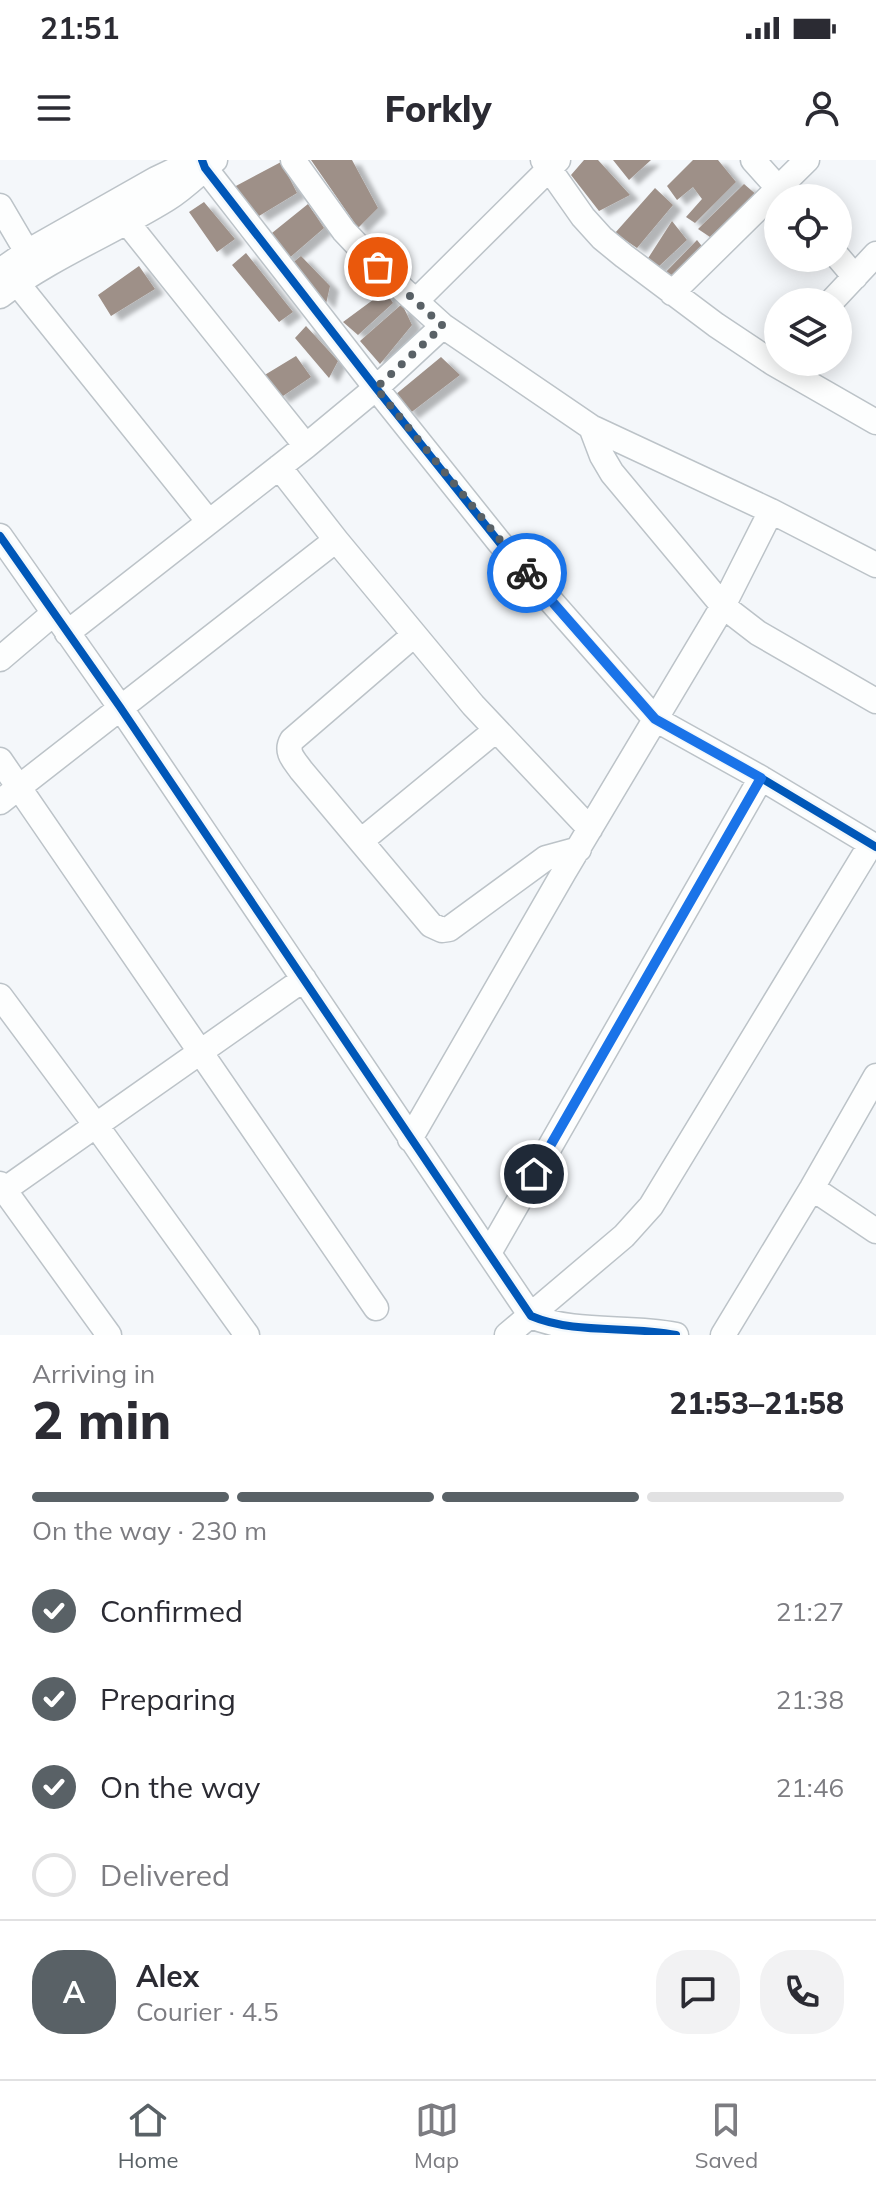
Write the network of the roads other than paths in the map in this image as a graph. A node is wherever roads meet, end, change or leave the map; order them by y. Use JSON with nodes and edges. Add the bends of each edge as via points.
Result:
{"nodes":[{"id":1,"x":293,"y":160,"type":"edge"},
{"id":2,"x":753,"y":160,"type":"edge"},
{"id":3,"x":807,"y":160,"type":"edge"},
{"id":4,"x":207,"y":163,"type":"edge"},
{"id":5,"x":550,"y":163,"type":"edge"},
{"id":6,"x":774,"y":184,"type":"edge"},
{"id":7,"x":789,"y":184,"type":"edge"},
{"id":8,"x":0,"y":206,"type":"edge"},
{"id":9,"x":764,"y":209,"type":"edge"},
{"id":10,"x":126,"y":221,"type":"junction"},
{"id":11,"x":27,"y":252,"type":"junction"},
{"id":12,"x":876,"y":254,"type":"edge"},
{"id":13,"x":851,"y":272,"type":"edge"},
{"id":14,"x":855,"y":277,"type":"junction"},
{"id":15,"x":6,"y":284,"type":"edge"},
{"id":16,"x":844,"y":288,"type":"edge"},
{"id":17,"x":672,"y":293,"type":"junction"},
{"id":18,"x":416,"y":301,"type":"junction"},
{"id":19,"x":443,"y":326,"type":"junction"},
{"id":20,"x":764,"y":353,"type":"edge"},
{"id":21,"x":801,"y":376,"type":"edge"},
{"id":22,"x":376,"y":388,"type":"junction"},
{"id":23,"x":876,"y":422,"type":"edge"},
{"id":24,"x":591,"y":427,"type":"junction"},
{"id":25,"x":306,"y":446,"type":"junction"},
{"id":26,"x":279,"y":467,"type":"junction"},
{"id":27,"x":771,"y":511,"type":"junction"},
{"id":28,"x":209,"y":522,"type":"junction"},
{"id":29,"x":0,"y":536,"type":"edge"},
{"id":30,"x":336,"y":540,"type":"junction"},
{"id":31,"x":876,"y":565,"type":"edge"},
{"id":32,"x":723,"y":606,"type":"junction"},
{"id":33,"x":60,"y":623,"type":"junction"},
{"id":34,"x":414,"y":635,"type":"junction"},
{"id":35,"x":0,"y":659,"type":"edge"},
{"id":36,"x":876,"y":701,"type":"edge"},
{"id":37,"x":120,"y":707,"type":"junction"},
{"id":38,"x":655,"y":719,"type":"junction"},
{"id":39,"x":496,"y":730,"type":"junction"},
{"id":40,"x":0,"y":760,"type":"edge"},
{"id":41,"x":761,"y":778,"type":"junction"},
{"id":42,"x":9,"y":795,"type":"edge"},
{"id":43,"x":584,"y":839,"type":"junction"},
{"id":44,"x":361,"y":841,"type":"junction"},
{"id":45,"x":874,"y":846,"type":"edge"},
{"id":46,"x":304,"y":979,"type":"junction"},
{"id":47,"x":0,"y":996,"type":"edge"},
{"id":48,"x":198,"y":1052,"type":"junction"},
{"id":49,"x":876,"y":1076,"type":"edge"},
{"id":50,"x":95,"y":1124,"type":"junction"},
{"id":51,"x":410,"y":1139,"type":"junction"},
{"id":52,"x":2,"y":1187,"type":"edge"},
{"id":53,"x":812,"y":1188,"type":"junction"},
{"id":54,"x":876,"y":1231,"type":"edge"},
{"id":55,"x":489,"y":1253,"type":"junction"},
{"id":56,"x":376,"y":1308,"type":"dead end"},
{"id":57,"x":531,"y":1316,"type":"junction"},
{"id":58,"x":665,"y":1334,"type":"edge"},
{"id":59,"x":109,"y":1335,"type":"edge"},
{"id":60,"x":247,"y":1335,"type":"edge"},
{"id":61,"x":507,"y":1335,"type":"edge"},
{"id":62,"x":723,"y":1335,"type":"edge"}],
"edges":[{"from":1,"to":18,"type":"street","via":[[344,231]]},
{"from":2,"to":6,"type":"street"},
{"from":3,"to":7,"type":"street"},
{"from":4,"to":10,"type":"street","via":[[168,199]]},
{"from":4,"to":11,"type":"street","via":[[166,174]]},
{"from":4,"to":22,"type":"street"},
{"from":5,"to":17,"type":"street","via":[[602,238]]},
{"from":5,"to":18,"type":"street"},
{"from":8,"to":11,"type":"street"},
{"from":9,"to":17,"type":"street"},
{"from":10,"to":15,"type":"street"},
{"from":10,"to":25,"type":"street"},
{"from":11,"to":15,"type":"street"},
{"from":12,"to":14,"type":"street"},
{"from":13,"to":14,"type":"street"},
{"from":14,"to":16,"type":"street"},
{"from":15,"to":28,"type":"street"},
{"from":17,"to":20,"type":"street"},
{"from":18,"to":19,"type":"street"},
{"from":19,"to":22,"type":"street"},
{"from":19,"to":24,"type":"street"},
{"from":21,"to":23,"type":"street"},
{"from":22,"to":25,"type":"street"},
{"from":22,"to":38,"type":"street","via":[[499,542]]},
{"from":24,"to":27,"type":"street"},
{"from":24,"to":32,"type":"street","via":[[612,473]]},
{"from":25,"to":26,"type":"street"},
{"from":26,"to":28,"type":"street"},
{"from":26,"to":30,"type":"street"},
{"from":27,"to":31,"type":"street"},
{"from":27,"to":32,"type":"street"},
{"from":28,"to":33,"type":"street"},
{"from":29,"to":33,"type":"street"},
{"from":30,"to":34,"type":"street"},
{"from":30,"to":37,"type":"street"},
{"from":32,"to":36,"type":"street","via":[[758,633]]},
{"from":32,"to":38,"type":"street"},
{"from":33,"to":35,"type":"street"},
{"from":33,"to":37,"type":"street"},
{"from":34,"to":39,"type":"street"},
{"from":34,"to":44,"type":"street","via":[[288,746],[301,770]]},
{"from":37,"to":42,"type":"street"},
{"from":37,"to":46,"type":"street"},
{"from":38,"to":41,"type":"street"},
{"from":38,"to":43,"type":"street"},
{"from":39,"to":43,"type":"street"},
{"from":39,"to":44,"type":"street"},
{"from":40,"to":42,"type":"street"},
{"from":41,"to":45,"type":"street"},
{"from":41,"to":55,"type":"street"},
{"from":42,"to":48,"type":"street"},
{"from":43,"to":44,"type":"street","via":[[546,858],[442,930],[431,925]]},
{"from":43,"to":51,"type":"street"},
{"from":45,"to":57,"type":"street","via":[[651,1206]]},
{"from":46,"to":48,"type":"street"},
{"from":46,"to":51,"type":"street"},
{"from":47,"to":50,"type":"street"},
{"from":48,"to":50,"type":"street"},
{"from":48,"to":56,"type":"street"},
{"from":49,"to":53,"type":"street"},
{"from":50,"to":52,"type":"street"},
{"from":50,"to":60,"type":"street"},
{"from":51,"to":55,"type":"street"},
{"from":52,"to":59,"type":"street"},
{"from":53,"to":54,"type":"street"},
{"from":53,"to":62,"type":"street"},
{"from":55,"to":57,"type":"street"},
{"from":57,"to":58,"type":"street","via":[[558,1325]]},
{"from":57,"to":61,"type":"street"}]}
